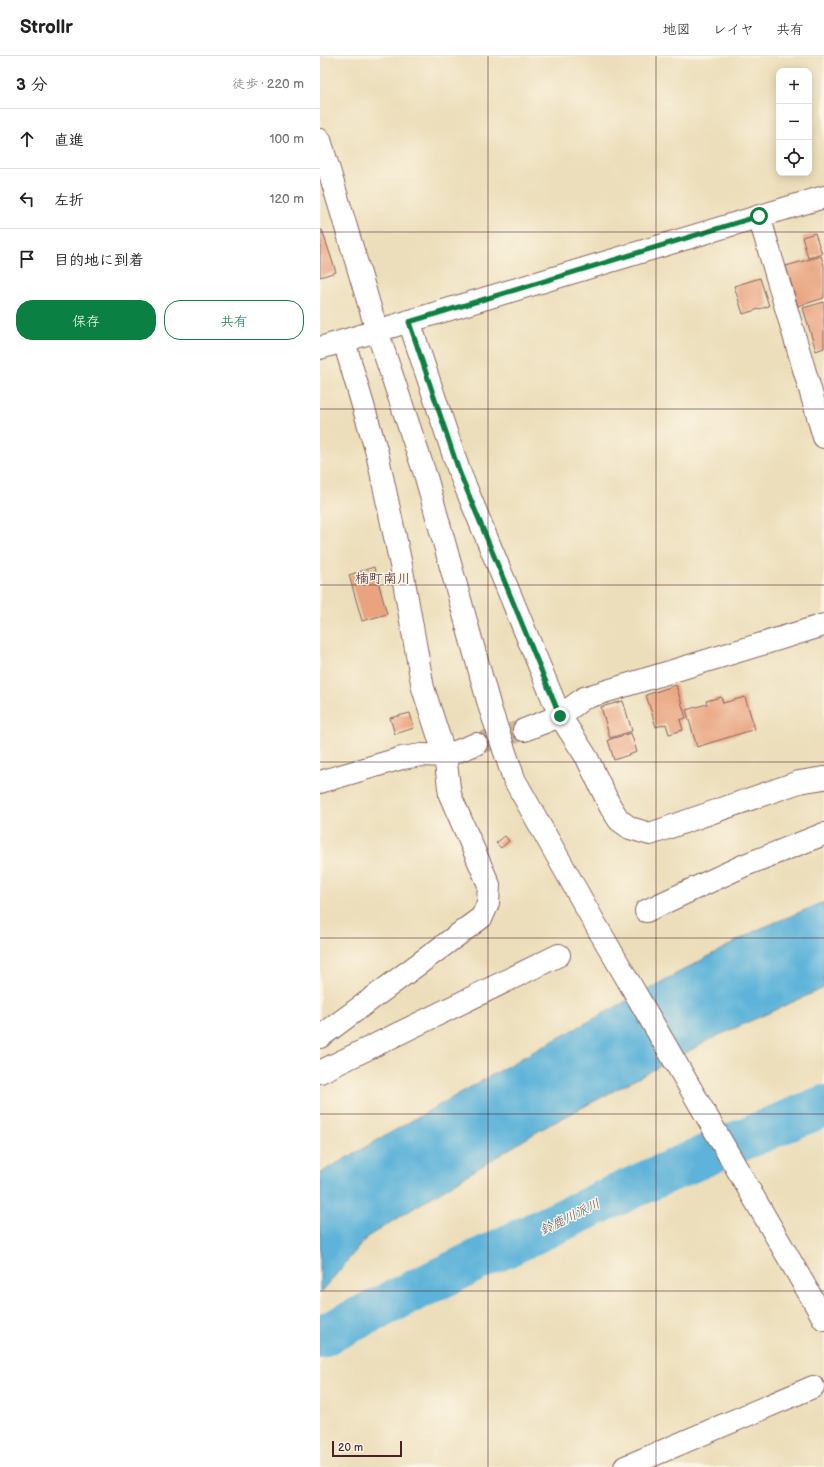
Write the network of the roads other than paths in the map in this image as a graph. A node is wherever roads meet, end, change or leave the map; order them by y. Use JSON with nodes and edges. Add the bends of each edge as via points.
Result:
{"nodes":[{"id":1,"x":320,"y":140,"type":"edge"},
{"id":2,"x":824,"y":196,"type":"edge"},
{"id":3,"x":759,"y":216,"type":"junction"},
{"id":4,"x":409,"y":322,"type":"junction"},
{"id":5,"x":377,"y":331,"type":"junction"},
{"id":6,"x":344,"y":341,"type":"junction"},
{"id":7,"x":320,"y":348,"type":"edge"},
{"id":8,"x":824,"y":437,"type":"edge"},
{"id":9,"x":824,"y":625,"type":"edge"},
{"id":10,"x":560,"y":716,"type":"junction"},
{"id":11,"x":524,"y":730,"type":"tunnel mouth"},
{"id":12,"x":476,"y":744,"type":"tunnel mouth"},
{"id":13,"x":445,"y":756,"type":"junction"},
{"id":14,"x":824,"y":778,"type":"edge"},
{"id":15,"x":320,"y":782,"type":"edge"},
{"id":16,"x":824,"y":834,"type":"edge"},
{"id":17,"x":646,"y":911,"type":"dead end"},
{"id":18,"x":559,"y":955,"type":"dead end"},
{"id":19,"x":320,"y":1037,"type":"edge"},
{"id":20,"x":320,"y":1072,"type":"edge"},
{"id":21,"x":824,"y":1319,"type":"edge"},
{"id":22,"x":812,"y":1387,"type":"dead end"},
{"id":23,"x":625,"y":1467,"type":"edge"}],
"edges":[{"from":1,"to":5,"type":"street"},
{"from":2,"to":3,"type":"street"},
{"from":3,"to":4,"type":"street"},
{"from":3,"to":8,"type":"street"},
{"from":4,"to":5,"type":"street"},
{"from":4,"to":10,"type":"street","via":[[459,471]]},
{"from":5,"to":6,"type":"street"},
{"from":5,"to":21,"type":"street","via":[[426,477],[490,708],[514,779],[592,920]]},
{"from":6,"to":7,"type":"street"},
{"from":6,"to":13,"type":"street","via":[[377,453],[401,565],[423,688]]},
{"from":9,"to":10,"type":"street","via":[[584,698]]},
{"from":10,"to":11,"type":"street"},
{"from":10,"to":14,"type":"street","via":[[587,758],[619,820],[630,828],[650,834],[799,782]]},
{"from":12,"to":13,"type":"street"},
{"from":13,"to":15,"type":"street","via":[[422,755],[402,758]]},
{"from":13,"to":19,"type":"street","via":[[450,795],[489,885],[488,903],[482,917]]},
{"from":16,"to":17,"type":"street","via":[[745,865]]},
{"from":18,"to":20,"type":"street"},
{"from":22,"to":23,"type":"street"}]}
